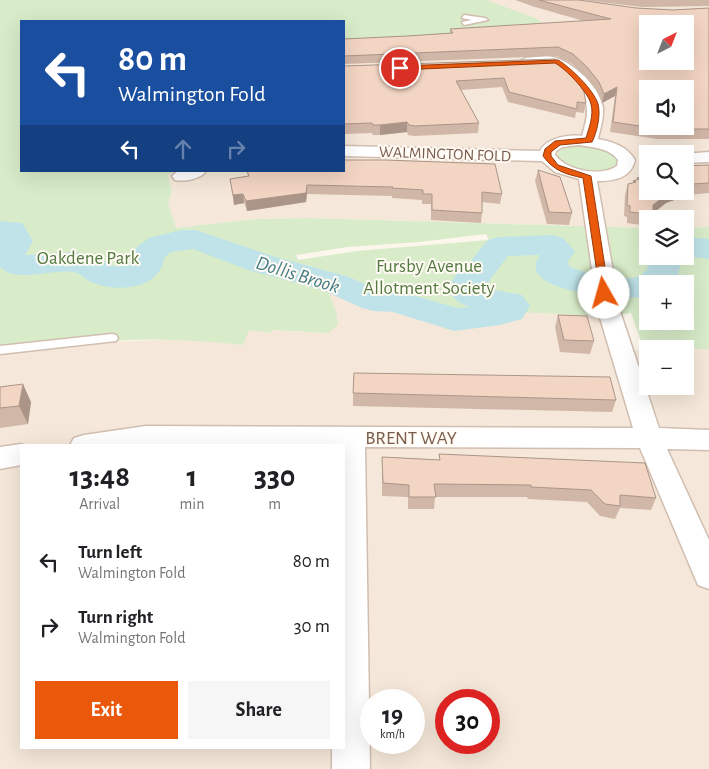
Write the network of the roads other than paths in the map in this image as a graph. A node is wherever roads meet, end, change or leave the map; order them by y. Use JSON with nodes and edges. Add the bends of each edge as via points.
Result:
{"nodes":[{"id":1,"x":516,"y":62,"type":"edge"},
{"id":2,"x":590,"y":141,"type":"junction"},
{"id":3,"x":345,"y":151,"type":"edge"},
{"id":4,"x":547,"y":156,"type":"junction"},
{"id":5,"x":709,"y":157,"type":"edge"},
{"id":6,"x":694,"y":158,"type":"edge"},
{"id":7,"x":195,"y":172,"type":"edge"},
{"id":8,"x":181,"y":176,"type":"dead end"},
{"id":9,"x":587,"y":176,"type":"junction"},
{"id":10,"x":112,"y":338,"type":"dead end"},
{"id":11,"x":0,"y":350,"type":"edge"},
{"id":12,"x":352,"y":436,"type":"junction"},
{"id":13,"x":649,"y":438,"type":"junction"},
{"id":14,"x":709,"y":440,"type":"edge"},
{"id":15,"x":91,"y":444,"type":"edge"},
{"id":16,"x":20,"y":454,"type":"edge"},
{"id":17,"x":0,"y":458,"type":"edge"},
{"id":18,"x":709,"y":575,"type":"edge"},
{"id":19,"x":351,"y":769,"type":"edge"}],
"edges":[{"from":1,"to":2,"type":"street","via":[[556,62],[586,89],[595,103]]},
{"from":2,"to":4,"type":"street","via":[[558,143],[547,151]]},
{"from":2,"to":9,"type":"street","via":[[633,158],[619,173]]},
{"from":3,"to":4,"type":"street","name":"WALMINGTON FOLD"},
{"from":4,"to":9,"type":"street","via":[[564,171]]},
{"from":5,"to":6,"type":"street"},
{"from":7,"to":8,"type":"street"},
{"from":9,"to":13,"type":"street","via":[[604,286]]},
{"from":10,"to":11,"type":"lane"},
{"from":12,"to":13,"type":"street","name":"BRENT WAY"},
{"from":12,"to":15,"type":"street","name":"BRENT WAY","via":[[146,436]]},
{"from":12,"to":19,"type":"street"},
{"from":13,"to":14,"type":"street","name":"BRENT WAY"},
{"from":13,"to":18,"type":"street"},
{"from":16,"to":17,"type":"street"}]}
